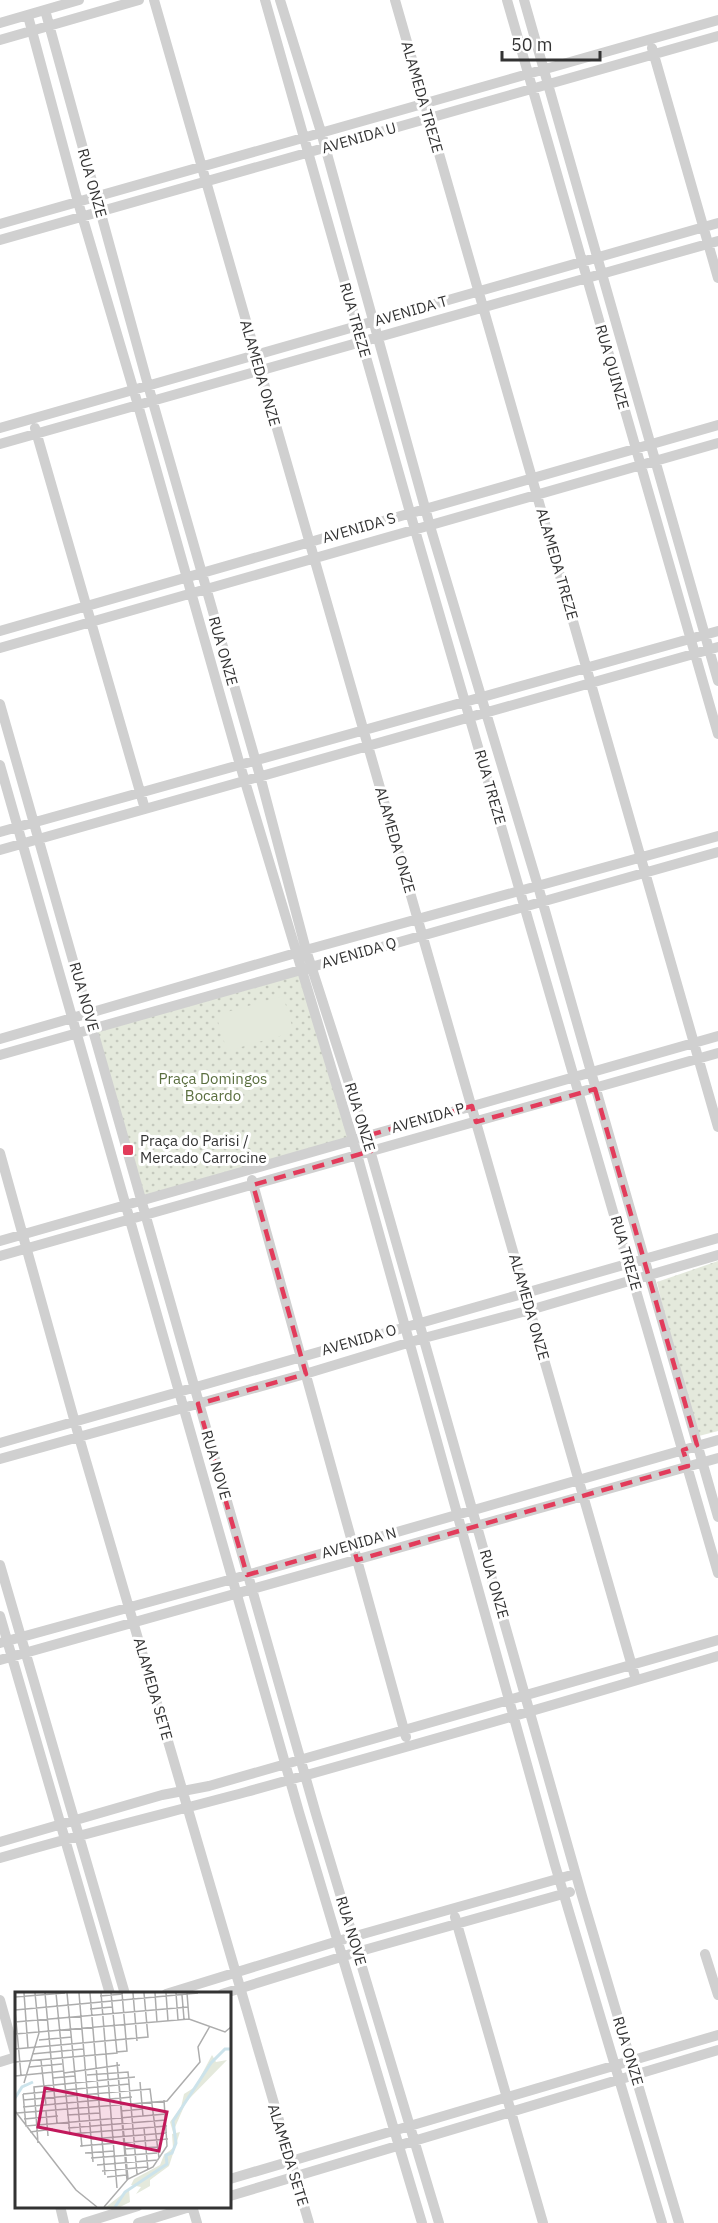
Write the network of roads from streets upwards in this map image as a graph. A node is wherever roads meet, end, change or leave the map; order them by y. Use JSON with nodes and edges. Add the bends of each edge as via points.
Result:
{"nodes":[{"id":1,"x":79,"y":0,"type":"edge"},
{"id":2,"x":139,"y":0,"type":"edge"},
{"id":3,"x":154,"y":0,"type":"edge"},
{"id":4,"x":265,"y":0,"type":"edge"},
{"id":5,"x":280,"y":0,"type":"edge"},
{"id":6,"x":395,"y":0,"type":"edge"},
{"id":7,"x":507,"y":0,"type":"edge"},
{"id":8,"x":524,"y":0,"type":"edge"},
{"id":9,"x":45,"y":10,"type":"junction"},
{"id":10,"x":28,"y":16,"type":"junction"},
{"id":11,"x":718,"y":20,"type":"edge"},
{"id":12,"x":0,"y":23,"type":"edge"},
{"id":13,"x":49,"y":26,"type":"junction"},
{"id":14,"x":32,"y":31,"type":"junction"},
{"id":15,"x":718,"y":36,"type":"edge"},
{"id":16,"x":649,"y":39,"type":"junction"},
{"id":17,"x":0,"y":40,"type":"edge"},
{"id":18,"x":654,"y":54,"type":"junction"},
{"id":19,"x":544,"y":69,"type":"junction"},
{"id":20,"x":528,"y":73,"type":"junction"},
{"id":21,"x":548,"y":84,"type":"junction"},
{"id":22,"x":532,"y":89,"type":"junction"},
{"id":23,"x":424,"y":103,"type":"junction"},
{"id":24,"x":429,"y":118,"type":"junction"},
{"id":25,"x":321,"y":132,"type":"junction"},
{"id":26,"x":304,"y":137,"type":"junction"},
{"id":27,"x":325,"y":148,"type":"junction"},
{"id":28,"x":308,"y":153,"type":"junction"},
{"id":29,"x":202,"y":166,"type":"junction"},
{"id":30,"x":206,"y":182,"type":"junction"},
{"id":31,"x":95,"y":197,"type":"junction"},
{"id":32,"x":78,"y":202,"type":"junction"},
{"id":33,"x":100,"y":211,"type":"junction"},
{"id":34,"x":82,"y":217,"type":"junction"},
{"id":35,"x":718,"y":223,"type":"edge"},
{"id":36,"x":0,"y":224,"type":"edge"},
{"id":37,"x":703,"y":227,"type":"junction"},
{"id":38,"x":0,"y":240,"type":"edge"},
{"id":39,"x":713,"y":242,"type":"edge"},
{"id":40,"x":597,"y":258,"type":"junction"},
{"id":41,"x":582,"y":262,"type":"junction"},
{"id":42,"x":602,"y":274,"type":"junction"},
{"id":43,"x":587,"y":278,"type":"junction"},
{"id":44,"x":718,"y":278,"type":"edge"},
{"id":45,"x":478,"y":292,"type":"junction"},
{"id":46,"x":483,"y":308,"type":"junction"},
{"id":47,"x":372,"y":322,"type":"junction"},
{"id":48,"x":357,"y":326,"type":"junction"},
{"id":49,"x":377,"y":338,"type":"junction"},
{"id":50,"x":361,"y":342,"type":"junction"},
{"id":51,"x":255,"y":355,"type":"junction"},
{"id":52,"x":259,"y":371,"type":"junction"},
{"id":53,"x":148,"y":385,"type":"junction"},
{"id":54,"x":133,"y":390,"type":"junction"},
{"id":55,"x":153,"y":401,"type":"junction"},
{"id":56,"x":138,"y":405,"type":"junction"},
{"id":57,"x":32,"y":419,"type":"junction"},
{"id":58,"x":718,"y":425,"type":"edge"},
{"id":59,"x":0,"y":428,"type":"edge"},
{"id":60,"x":36,"y":434,"type":"junction"},
{"id":61,"x":718,"y":443,"type":"edge"},
{"id":62,"x":0,"y":444,"type":"edge"},
{"id":63,"x":651,"y":444,"type":"junction"},
{"id":64,"x":636,"y":448,"type":"junction"},
{"id":65,"x":656,"y":462,"type":"junction"},
{"id":66,"x":640,"y":466,"type":"junction"},
{"id":67,"x":532,"y":478,"type":"junction"},
{"id":68,"x":537,"y":495,"type":"junction"},
{"id":69,"x":425,"y":508,"type":"junction"},
{"id":70,"x":411,"y":513,"type":"junction"},
{"id":71,"x":430,"y":526,"type":"junction"},
{"id":72,"x":415,"y":530,"type":"junction"},
{"id":73,"x":309,"y":542,"type":"junction"},
{"id":74,"x":313,"y":559,"type":"junction"},
{"id":75,"x":201,"y":572,"type":"junction"},
{"id":76,"x":186,"y":577,"type":"junction"},
{"id":77,"x":206,"y":589,"type":"junction"},
{"id":78,"x":191,"y":594,"type":"junction"},
{"id":79,"x":87,"y":606,"type":"junction"},
{"id":80,"x":91,"y":622,"type":"junction"},
{"id":81,"x":0,"y":631,"type":"edge"},
{"id":82,"x":718,"y":631,"type":"edge"},
{"id":83,"x":705,"y":635,"type":"junction"},
{"id":84,"x":690,"y":639,"type":"junction"},
{"id":85,"x":0,"y":648,"type":"edge"},
{"id":86,"x":713,"y":649,"type":"edge"},
{"id":87,"x":694,"y":654,"type":"junction"},
{"id":88,"x":586,"y":668,"type":"junction"},
{"id":89,"x":718,"y":681,"type":"edge"},
{"id":90,"x":591,"y":683,"type":"junction"},
{"id":91,"x":481,"y":698,"type":"junction"},
{"id":92,"x":466,"y":702,"type":"junction"},
{"id":93,"x":0,"y":704,"type":"edge"},
{"id":94,"x":486,"y":713,"type":"junction"},
{"id":95,"x":470,"y":717,"type":"junction"},
{"id":96,"x":362,"y":730,"type":"junction"},
{"id":97,"x":718,"y":734,"type":"edge"},
{"id":98,"x":368,"y":746,"type":"junction"},
{"id":99,"x":255,"y":761,"type":"junction"},
{"id":100,"x":0,"y":765,"type":"edge"},
{"id":101,"x":240,"y":765,"type":"junction"},
{"id":102,"x":260,"y":776,"type":"junction"},
{"id":103,"x":245,"y":781,"type":"junction"},
{"id":104,"x":140,"y":792,"type":"junction"},
{"id":105,"x":144,"y":809,"type":"junction"},
{"id":106,"x":34,"y":822,"type":"junction"},
{"id":107,"x":18,"y":826,"type":"junction"},
{"id":108,"x":0,"y":831,"type":"edge"},
{"id":109,"x":718,"y":836,"type":"edge"},
{"id":110,"x":39,"y":839,"type":"junction"},
{"id":111,"x":23,"y":843,"type":"junction"},
{"id":112,"x":0,"y":850,"type":"edge"},
{"id":113,"x":718,"y":852,"type":"edge"},
{"id":114,"x":642,"y":858,"type":"junction"},
{"id":115,"x":646,"y":871,"type":"junction"},
{"id":116,"x":538,"y":886,"type":"junction"},
{"id":117,"x":521,"y":891,"type":"junction"},
{"id":118,"x":542,"y":901,"type":"junction"},
{"id":119,"x":525,"y":906,"type":"junction"},
{"id":120,"x":419,"y":920,"type":"junction"},
{"id":121,"x":423,"y":935,"type":"junction"},
{"id":122,"x":301,"y":952,"type":"junction"},
{"id":123,"x":313,"y":966,"type":"junction"},
{"id":124,"x":301,"y":969,"type":"junction"},
{"id":125,"x":89,"y":1014,"type":"junction"},
{"id":126,"x":73,"y":1019,"type":"junction"},
{"id":127,"x":93,"y":1029,"type":"junction"},
{"id":128,"x":77,"y":1033,"type":"junction"},
{"id":129,"x":718,"y":1036,"type":"edge"},
{"id":130,"x":0,"y":1039,"type":"edge"},
{"id":131,"x":694,"y":1043,"type":"junction"},
{"id":132,"x":718,"y":1053,"type":"edge"},
{"id":133,"x":0,"y":1055,"type":"edge"},
{"id":134,"x":699,"y":1058,"type":"junction"},
{"id":135,"x":591,"y":1073,"type":"junction"},
{"id":136,"x":575,"y":1078,"type":"junction"},
{"id":137,"x":595,"y":1089,"type":"junction"},
{"id":138,"x":580,"y":1093,"type":"junction"},
{"id":139,"x":472,"y":1106,"type":"junction"},
{"id":140,"x":476,"y":1122,"type":"junction"},
{"id":141,"x":718,"y":1127,"type":"edge"},
{"id":142,"x":366,"y":1136,"type":"junction"},
{"id":143,"x":353,"y":1140,"type":"junction"},
{"id":144,"x":371,"y":1151,"type":"junction"},
{"id":145,"x":0,"y":1153,"type":"edge"},
{"id":146,"x":357,"y":1156,"type":"junction"},
{"id":147,"x":249,"y":1171,"type":"junction"},
{"id":148,"x":253,"y":1185,"type":"junction"},
{"id":149,"x":142,"y":1202,"type":"junction"},
{"id":150,"x":126,"y":1205,"type":"junction"},
{"id":151,"x":146,"y":1214,"type":"junction"},
{"id":152,"x":130,"y":1218,"type":"junction"},
{"id":153,"x":23,"y":1235,"type":"junction"},
{"id":154,"x":718,"y":1238,"type":"edge"},
{"id":155,"x":0,"y":1241,"type":"edge"},
{"id":156,"x":27,"y":1248,"type":"junction"},
{"id":157,"x":718,"y":1255,"type":"edge"},
{"id":158,"x":0,"y":1256,"type":"edge"},
{"id":159,"x":644,"y":1259,"type":"junction"},
{"id":160,"x":629,"y":1263,"type":"junction"},
{"id":161,"x":648,"y":1276,"type":"junction"},
{"id":162,"x":634,"y":1280,"type":"junction"},
{"id":163,"x":525,"y":1292,"type":"junction"},
{"id":164,"x":530,"y":1310,"type":"junction"},
{"id":165,"x":420,"y":1323,"type":"junction"},
{"id":166,"x":405,"y":1328,"type":"junction"},
{"id":167,"x":424,"y":1338,"type":"junction"},
{"id":168,"x":410,"y":1343,"type":"junction"},
{"id":169,"x":301,"y":1357,"type":"junction"},
{"id":170,"x":306,"y":1374,"type":"junction"},
{"id":171,"x":194,"y":1388,"type":"junction"},
{"id":172,"x":180,"y":1392,"type":"junction"},
{"id":173,"x":198,"y":1404,"type":"junction"},
{"id":174,"x":184,"y":1408,"type":"junction"},
{"id":175,"x":75,"y":1422,"type":"junction"},
{"id":176,"x":79,"y":1437,"type":"junction"},
{"id":177,"x":718,"y":1440,"type":"edge"},
{"id":178,"x":0,"y":1443,"type":"edge"},
{"id":179,"x":698,"y":1445,"type":"junction"},
{"id":180,"x":683,"y":1450,"type":"junction"},
{"id":181,"x":718,"y":1458,"type":"edge"},
{"id":182,"x":0,"y":1459,"type":"edge"},
{"id":183,"x":702,"y":1462,"type":"junction"},
{"id":184,"x":688,"y":1467,"type":"junction"},
{"id":185,"x":579,"y":1480,"type":"junction"},
{"id":186,"x":583,"y":1496,"type":"junction"},
{"id":187,"x":473,"y":1511,"type":"junction"},
{"id":188,"x":458,"y":1515,"type":"junction"},
{"id":189,"x":718,"y":1516,"type":"edge"},
{"id":190,"x":477,"y":1525,"type":"junction"},
{"id":191,"x":462,"y":1529,"type":"junction"},
{"id":192,"x":353,"y":1545,"type":"junction"},
{"id":193,"x":357,"y":1560,"type":"junction"},
{"id":194,"x":0,"y":1565,"type":"edge"},
{"id":195,"x":718,"y":1573,"type":"edge"},
{"id":196,"x":247,"y":1575,"type":"junction"},
{"id":197,"x":233,"y":1579,"type":"junction"},
{"id":198,"x":251,"y":1589,"type":"junction"},
{"id":199,"x":237,"y":1593,"type":"junction"},
{"id":200,"x":130,"y":1608,"type":"junction"},
{"id":201,"x":0,"y":1616,"type":"edge"},
{"id":202,"x":134,"y":1623,"type":"junction"},
{"id":203,"x":21,"y":1638,"type":"junction"},
{"id":204,"x":718,"y":1640,"type":"edge"},
{"id":205,"x":4,"y":1642,"type":"edge"},
{"id":206,"x":25,"y":1653,"type":"junction"},
{"id":207,"x":718,"y":1656,"type":"edge"},
{"id":208,"x":12,"y":1657,"type":"junction"},
{"id":209,"x":0,"y":1660,"type":"edge"},
{"id":210,"x":632,"y":1666,"type":"junction"},
{"id":211,"x":636,"y":1680,"type":"junction"},
{"id":212,"x":526,"y":1696,"type":"junction"},
{"id":213,"x":510,"y":1701,"type":"junction"},
{"id":214,"x":531,"y":1712,"type":"junction"},
{"id":215,"x":514,"y":1717,"type":"junction"},
{"id":216,"x":404,"y":1730,"type":"junction"},
{"id":217,"x":408,"y":1746,"type":"junction"},
{"id":218,"x":300,"y":1760,"type":"junction"},
{"id":219,"x":286,"y":1765,"type":"junction"},
{"id":220,"x":305,"y":1775,"type":"junction"},
{"id":221,"x":290,"y":1780,"type":"junction"},
{"id":222,"x":183,"y":1792,"type":"junction"},
{"id":223,"x":188,"y":1807,"type":"junction"},
{"id":224,"x":75,"y":1819,"type":"junction"},
{"id":225,"x":62,"y":1823,"type":"junction"},
{"id":226,"x":80,"y":1834,"type":"junction"},
{"id":227,"x":66,"y":1838,"type":"junction"},
{"id":228,"x":0,"y":1842,"type":"edge"},
{"id":229,"x":0,"y":1858,"type":"edge"},
{"id":230,"x":575,"y":1874,"type":"junction"},
{"id":231,"x":559,"y":1878,"type":"junction"},
{"id":232,"x":579,"y":1889,"type":"junction"},
{"id":233,"x":563,"y":1893,"type":"junction"},
{"id":234,"x":453,"y":1908,"type":"junction"},
{"id":235,"x":457,"y":1924,"type":"junction"},
{"id":236,"x":353,"y":1937,"type":"junction"},
{"id":237,"x":338,"y":1941,"type":"junction"},
{"id":238,"x":357,"y":1952,"type":"junction"},
{"id":239,"x":705,"y":1954,"type":"dead end"},
{"id":240,"x":342,"y":1956,"type":"junction"},
{"id":241,"x":235,"y":1972,"type":"junction"},
{"id":242,"x":240,"y":1988,"type":"junction"},
{"id":243,"x":109,"y":1992,"type":"edge"},
{"id":244,"x":124,"y":1992,"type":"edge"},
{"id":245,"x":171,"y":1992,"type":"edge"},
{"id":246,"x":228,"y":1992,"type":"edge"},
{"id":247,"x":718,"y":1995,"type":"edge"},
{"id":248,"x":0,"y":2000,"type":"edge"},
{"id":249,"x":718,"y":2035,"type":"edge"},
{"id":250,"x":14,"y":2040,"type":"edge"},
{"id":251,"x":0,"y":2044,"type":"edge"},
{"id":252,"x":718,"y":2050,"type":"edge"},
{"id":253,"x":15,"y":2057,"type":"edge"},
{"id":254,"x":631,"y":2061,"type":"junction"},
{"id":255,"x":0,"y":2062,"type":"edge"},
{"id":256,"x":615,"y":2066,"type":"junction"},
{"id":257,"x":635,"y":2075,"type":"junction"},
{"id":258,"x":619,"y":2080,"type":"junction"},
{"id":259,"x":506,"y":2098,"type":"junction"},
{"id":260,"x":510,"y":2112,"type":"junction"},
{"id":261,"x":410,"y":2126,"type":"junction"},
{"id":262,"x":394,"y":2130,"type":"junction"},
{"id":263,"x":414,"y":2141,"type":"junction"},
{"id":264,"x":399,"y":2146,"type":"junction"},
{"id":265,"x":290,"y":2162,"type":"junction"},
{"id":266,"x":294,"y":2177,"type":"junction"},
{"id":267,"x":231,"y":2179,"type":"edge"},
{"id":268,"x":231,"y":2196,"type":"edge"},
{"id":269,"x":60,"y":2208,"type":"edge"},
{"id":270,"x":132,"y":2208,"type":"edge"},
{"id":271,"x":193,"y":2208,"type":"edge"},
{"id":272,"x":176,"y":2209,"type":"edge"},
{"id":273,"x":64,"y":2223,"type":"edge"},
{"id":274,"x":84,"y":2223,"type":"edge"},
{"id":275,"x":138,"y":2223,"type":"edge"},
{"id":276,"x":180,"y":2223,"type":"edge"},
{"id":277,"x":197,"y":2223,"type":"edge"},
{"id":278,"x":309,"y":2223,"type":"edge"},
{"id":279,"x":422,"y":2223,"type":"edge"},
{"id":280,"x":439,"y":2223,"type":"edge"},
{"id":281,"x":543,"y":2223,"type":"edge"},
{"id":282,"x":662,"y":2223,"type":"edge"},
{"id":283,"x":679,"y":2223,"type":"edge"}],
"edges":[{"from":1,"to":9,"type":"street"},
{"from":2,"to":13,"type":"street"},
{"from":3,"to":29,"type":"street","name":"ALAMEDA ONZE"},
{"from":4,"to":26,"type":"street","name":"RUA TREZE"},
{"from":5,"to":25,"type":"street","name":"RUA TREZE"},
{"from":6,"to":23,"type":"street","name":"ALAMEDA TREZE"},
{"from":7,"to":20,"type":"street","name":"RUA QUINZE"},
{"from":8,"to":19,"type":"street","name":"RUA QUINZE"},
{"from":9,"to":10,"type":"street"},
{"from":9,"to":13,"type":"street","name":"RUA ONZE"},
{"from":10,"to":12,"type":"street"},
{"from":10,"to":14,"type":"street","name":"RUA ONZE"},
{"from":11,"to":16,"type":"street","name":"AVENIDA U"},
{"from":13,"to":14,"type":"street"},
{"from":13,"to":31,"type":"street","name":"RUA ONZE"},
{"from":14,"to":17,"type":"street"},
{"from":14,"to":32,"type":"street","name":"RUA ONZE"},
{"from":15,"to":18,"type":"street","name":"AVENIDA U"},
{"from":16,"to":18,"type":"street"},
{"from":16,"to":19,"type":"street","name":"AVENIDA U"},
{"from":18,"to":21,"type":"street","name":"AVENIDA U"},
{"from":18,"to":37,"type":"street"},
{"from":19,"to":20,"type":"street","name":"AVENIDA U"},
{"from":19,"to":21,"type":"street","name":"RUA QUINZE"},
{"from":20,"to":22,"type":"street","name":"RUA QUINZE"},
{"from":20,"to":23,"type":"street","name":"AVENIDA U"},
{"from":21,"to":22,"type":"street","name":"AVENIDA U"},
{"from":21,"to":40,"type":"street","name":"RUA QUINZE"},
{"from":22,"to":24,"type":"street","name":"AVENIDA U"},
{"from":22,"to":41,"type":"street","name":"RUA QUINZE"},
{"from":23,"to":24,"type":"street","name":"ALAMEDA TREZE"},
{"from":23,"to":25,"type":"street","name":"AVENIDA U"},
{"from":24,"to":27,"type":"street","name":"AVENIDA U"},
{"from":24,"to":45,"type":"street","name":"ALAMEDA TREZE"},
{"from":25,"to":26,"type":"street","name":"AVENIDA U"},
{"from":25,"to":27,"type":"street","name":"RUA TREZE"},
{"from":26,"to":28,"type":"street","name":"RUA TREZE"},
{"from":26,"to":29,"type":"street","name":"AVENIDA U"},
{"from":27,"to":28,"type":"street","name":"AVENIDA U"},
{"from":27,"to":47,"type":"street","name":"RUA TREZE"},
{"from":28,"to":30,"type":"street","name":"AVENIDA U"},
{"from":28,"to":48,"type":"street","name":"RUA TREZE"},
{"from":29,"to":30,"type":"street","name":"ALAMEDA ONZE"},
{"from":29,"to":31,"type":"street","name":"AVENIDA U"},
{"from":30,"to":33,"type":"street","name":"AVENIDA U"},
{"from":30,"to":51,"type":"street","name":"ALAMEDA ONZE"},
{"from":31,"to":32,"type":"street","name":"AVENIDA U"},
{"from":31,"to":33,"type":"street","name":"RUA ONZE"},
{"from":32,"to":34,"type":"street","name":"RUA ONZE"},
{"from":32,"to":36,"type":"street","name":"AVENIDA U"},
{"from":33,"to":34,"type":"street","name":"AVENIDA U"},
{"from":33,"to":53,"type":"street","name":"RUA ONZE"},
{"from":34,"to":38,"type":"street","name":"AVENIDA U"},
{"from":34,"to":54,"type":"street","name":"RUA ONZE"},
{"from":35,"to":37,"type":"street","name":"AVENIDA T"},
{"from":37,"to":39,"type":"street"},
{"from":37,"to":40,"type":"street","name":"AVENIDA T"},
{"from":39,"to":42,"type":"street","name":"AVENIDA T"},
{"from":39,"to":44,"type":"street"},
{"from":40,"to":41,"type":"street","name":"AVENIDA T"},
{"from":40,"to":42,"type":"street","name":"RUA QUINZE"},
{"from":41,"to":43,"type":"street","name":"RUA QUINZE"},
{"from":41,"to":45,"type":"street","name":"AVENIDA T"},
{"from":42,"to":43,"type":"street","name":"AVENIDA T"},
{"from":42,"to":63,"type":"street","name":"RUA QUINZE"},
{"from":43,"to":46,"type":"street","name":"AVENIDA T"},
{"from":43,"to":64,"type":"street","name":"RUA QUINZE"},
{"from":45,"to":46,"type":"street","name":"ALAMEDA TREZE"},
{"from":45,"to":47,"type":"street","name":"AVENIDA T"},
{"from":46,"to":49,"type":"street","name":"AVENIDA T"},
{"from":46,"to":67,"type":"street","name":"ALAMEDA TREZE"},
{"from":47,"to":48,"type":"street","name":"AVENIDA T"},
{"from":47,"to":49,"type":"street","name":"RUA TREZE"},
{"from":48,"to":50,"type":"street","name":"RUA TREZE"},
{"from":48,"to":51,"type":"street","name":"AVENIDA T"},
{"from":49,"to":50,"type":"street","name":"AVENIDA T"},
{"from":49,"to":69,"type":"street","name":"RUA TREZE"},
{"from":50,"to":52,"type":"street","name":"AVENIDA T"},
{"from":50,"to":70,"type":"street","name":"RUA TREZE"},
{"from":51,"to":52,"type":"street","name":"ALAMEDA ONZE"},
{"from":51,"to":53,"type":"street","name":"AVENIDA T"},
{"from":52,"to":55,"type":"street","name":"AVENIDA T"},
{"from":52,"to":73,"type":"street","name":"ALAMEDA ONZE"},
{"from":53,"to":54,"type":"street","name":"AVENIDA T"},
{"from":53,"to":55,"type":"street","name":"RUA ONZE"},
{"from":54,"to":56,"type":"street","name":"RUA ONZE"},
{"from":54,"to":57,"type":"street","name":"AVENIDA T"},
{"from":55,"to":56,"type":"street","name":"AVENIDA T"},
{"from":55,"to":75,"type":"street","name":"RUA ONZE"},
{"from":56,"to":60,"type":"street","name":"AVENIDA T"},
{"from":56,"to":76,"type":"street","name":"RUA ONZE"},
{"from":57,"to":59,"type":"street","name":"AVENIDA T"},
{"from":57,"to":60,"type":"street"},
{"from":58,"to":63,"type":"street","name":"AVENIDA S"},
{"from":60,"to":62,"type":"street","name":"AVENIDA T"},
{"from":60,"to":79,"type":"street"},
{"from":61,"to":65,"type":"street","name":"AVENIDA S"},
{"from":63,"to":64,"type":"street","name":"AVENIDA S"},
{"from":63,"to":65,"type":"street","name":"RUA QUINZE"},
{"from":64,"to":66,"type":"street","name":"RUA QUINZE"},
{"from":64,"to":67,"type":"street","name":"AVENIDA S"},
{"from":65,"to":66,"type":"street","name":"AVENIDA S"},
{"from":65,"to":83,"type":"street","name":"RUA QUINZE"},
{"from":66,"to":68,"type":"street","name":"AVENIDA S"},
{"from":66,"to":84,"type":"street","name":"RUA QUINZE"},
{"from":67,"to":68,"type":"street","name":"ALAMEDA TREZE"},
{"from":67,"to":69,"type":"street","name":"AVENIDA S"},
{"from":68,"to":71,"type":"street","name":"AVENIDA S"},
{"from":68,"to":88,"type":"street","name":"ALAMEDA TREZE"},
{"from":69,"to":70,"type":"street","name":"AVENIDA S"},
{"from":69,"to":71,"type":"street","name":"RUA TREZE"},
{"from":70,"to":72,"type":"street","name":"RUA TREZE"},
{"from":70,"to":73,"type":"street","name":"AVENIDA S"},
{"from":71,"to":72,"type":"street","name":"AVENIDA S"},
{"from":71,"to":91,"type":"street","name":"RUA TREZE"},
{"from":72,"to":74,"type":"street","name":"AVENIDA S"},
{"from":72,"to":92,"type":"street","name":"RUA TREZE"},
{"from":73,"to":74,"type":"street","name":"ALAMEDA ONZE"},
{"from":73,"to":75,"type":"street","name":"AVENIDA S"},
{"from":74,"to":77,"type":"street","name":"AVENIDA S"},
{"from":74,"to":96,"type":"street","name":"ALAMEDA ONZE"},
{"from":75,"to":76,"type":"street","name":"AVENIDA S"},
{"from":75,"to":77,"type":"street","name":"RUA ONZE"},
{"from":76,"to":78,"type":"street","name":"RUA ONZE"},
{"from":76,"to":79,"type":"street","name":"AVENIDA S"},
{"from":77,"to":78,"type":"street","name":"AVENIDA S"},
{"from":77,"to":99,"type":"street","name":"RUA ONZE"},
{"from":78,"to":80,"type":"street","name":"AVENIDA S"},
{"from":78,"to":101,"type":"street","name":"RUA ONZE"},
{"from":79,"to":80,"type":"street"},
{"from":79,"to":81,"type":"street","name":"AVENIDA S"},
{"from":80,"to":85,"type":"street","name":"AVENIDA S"},
{"from":80,"to":104,"type":"street"},
{"from":82,"to":83,"type":"street"},
{"from":83,"to":84,"type":"street"},
{"from":83,"to":86,"type":"street","name":"RUA QUINZE"},
{"from":84,"to":87,"type":"street","name":"RUA QUINZE"},
{"from":84,"to":88,"type":"street"},
{"from":86,"to":87,"type":"street"},
{"from":86,"to":89,"type":"street","name":"RUA QUINZE"},
{"from":87,"to":90,"type":"street"},
{"from":87,"to":97,"type":"street","name":"RUA QUINZE"},
{"from":88,"to":90,"type":"street","name":"ALAMEDA TREZE"},
{"from":88,"to":91,"type":"street"},
{"from":90,"to":94,"type":"street"},
{"from":90,"to":114,"type":"street","name":"ALAMEDA TREZE"},
{"from":91,"to":92,"type":"street"},
{"from":91,"to":94,"type":"street","name":"RUA TREZE"},
{"from":92,"to":95,"type":"street","name":"RUA TREZE"},
{"from":92,"to":96,"type":"street"},
{"from":93,"to":106,"type":"street","name":"RUA NOVE"},
{"from":94,"to":95,"type":"street"},
{"from":94,"to":116,"type":"street","name":"RUA TREZE"},
{"from":95,"to":98,"type":"street"},
{"from":95,"to":117,"type":"street","name":"RUA TREZE"},
{"from":96,"to":98,"type":"street","name":"ALAMEDA ONZE"},
{"from":96,"to":99,"type":"street"},
{"from":98,"to":102,"type":"street"},
{"from":98,"to":120,"type":"street","name":"ALAMEDA ONZE"},
{"from":99,"to":101,"type":"street"},
{"from":99,"to":102,"type":"street","name":"RUA ONZE"},
{"from":100,"to":107,"type":"street","name":"RUA NOVE"},
{"from":101,"to":103,"type":"street","name":"RUA ONZE"},
{"from":101,"to":104,"type":"street"},
{"from":102,"to":103,"type":"street"},
{"from":102,"to":122,"type":"street","name":"RUA ONZE"},
{"from":103,"to":105,"type":"street"},
{"from":103,"to":122,"type":"street","name":"RUA ONZE"},
{"from":104,"to":105,"type":"street"},
{"from":104,"to":106,"type":"street"},
{"from":105,"to":110,"type":"street"},
{"from":106,"to":107,"type":"street"},
{"from":106,"to":110,"type":"street","name":"RUA NOVE"},
{"from":107,"to":108,"type":"street"},
{"from":107,"to":111,"type":"street","name":"RUA NOVE"},
{"from":109,"to":114,"type":"street","name":"AVENIDA Q"},
{"from":110,"to":111,"type":"street"},
{"from":110,"to":125,"type":"street","name":"RUA NOVE"},
{"from":111,"to":112,"type":"street"},
{"from":111,"to":126,"type":"street","name":"RUA NOVE"},
{"from":113,"to":115,"type":"street","name":"AVENIDA Q"},
{"from":114,"to":115,"type":"street","name":"ALAMEDA TREZE"},
{"from":114,"to":116,"type":"street","name":"AVENIDA Q"},
{"from":115,"to":118,"type":"street","name":"AVENIDA Q"},
{"from":115,"to":131,"type":"street","name":"ALAMEDA TREZE"},
{"from":116,"to":117,"type":"street","name":"AVENIDA Q"},
{"from":116,"to":118,"type":"street","name":"RUA TREZE"},
{"from":117,"to":119,"type":"street","name":"RUA TREZE"},
{"from":117,"to":120,"type":"street","name":"AVENIDA Q"},
{"from":118,"to":119,"type":"street","name":"AVENIDA Q"},
{"from":118,"to":135,"type":"street","name":"RUA TREZE"},
{"from":119,"to":121,"type":"street","name":"AVENIDA Q"},
{"from":119,"to":136,"type":"street","name":"RUA TREZE"},
{"from":120,"to":121,"type":"street","name":"ALAMEDA ONZE"},
{"from":120,"to":122,"type":"street","name":"AVENIDA Q"},
{"from":121,"to":123,"type":"street","name":"AVENIDA Q"},
{"from":121,"to":139,"type":"street","name":"ALAMEDA ONZE"},
{"from":122,"to":123,"type":"street","name":"RUA ONZE"},
{"from":122,"to":124,"type":"street","name":"RUA ONZE"},
{"from":122,"to":125,"type":"street","name":"AVENIDA Q"},
{"from":123,"to":124,"type":"street","name":"AVENIDA Q"},
{"from":123,"to":142,"type":"street","name":"RUA ONZE"},
{"from":124,"to":127,"type":"street","name":"AVENIDA Q"},
{"from":124,"to":143,"type":"street","name":"RUA ONZE"},
{"from":125,"to":126,"type":"street","name":"AVENIDA Q"},
{"from":125,"to":127,"type":"street","name":"RUA NOVE"},
{"from":126,"to":128,"type":"street","name":"RUA NOVE"},
{"from":126,"to":130,"type":"street","name":"AVENIDA Q"},
{"from":127,"to":128,"type":"street","name":"AVENIDA Q"},
{"from":127,"to":149,"type":"street","name":"RUA NOVE"},
{"from":128,"to":133,"type":"street","name":"AVENIDA Q"},
{"from":128,"to":150,"type":"street","name":"RUA NOVE"},
{"from":129,"to":131,"type":"street","name":"AVENIDA P"},
{"from":131,"to":134,"type":"street","name":"ALAMEDA TREZE"},
{"from":131,"to":135,"type":"street","name":"AVENIDA P"},
{"from":132,"to":134,"type":"street","name":"AVENIDA P"},
{"from":134,"to":137,"type":"street","name":"AVENIDA P"},
{"from":134,"to":141,"type":"street","name":"ALAMEDA TREZE"},
{"from":135,"to":136,"type":"street","name":"AVENIDA P"},
{"from":135,"to":137,"type":"street","name":"RUA TREZE"},
{"from":136,"to":138,"type":"street","name":"RUA TREZE"},
{"from":136,"to":139,"type":"street","name":"AVENIDA P"},
{"from":137,"to":138,"type":"street","name":"AVENIDA P"},
{"from":137,"to":159,"type":"street","name":"RUA TREZE"},
{"from":138,"to":140,"type":"street","name":"AVENIDA P"},
{"from":138,"to":160,"type":"street","name":"RUA TREZE"},
{"from":139,"to":140,"type":"street","name":"ALAMEDA ONZE"},
{"from":139,"to":142,"type":"street","name":"AVENIDA P"},
{"from":140,"to":144,"type":"street","name":"AVENIDA P"},
{"from":140,"to":163,"type":"street","name":"ALAMEDA ONZE"},
{"from":142,"to":143,"type":"street","name":"AVENIDA P"},
{"from":142,"to":144,"type":"street","name":"RUA ONZE"},
{"from":143,"to":146,"type":"street","name":"RUA ONZE"},
{"from":143,"to":147,"type":"street","name":"AVENIDA P"},
{"from":144,"to":146,"type":"street","name":"AVENIDA P"},
{"from":144,"to":165,"type":"street","name":"RUA ONZE"},
{"from":145,"to":153,"type":"street","name":"ALAMEDA SETE"},
{"from":146,"to":148,"type":"street","name":"AVENIDA P"},
{"from":146,"to":166,"type":"street","name":"RUA ONZE"},
{"from":147,"to":148,"type":"street"},
{"from":147,"to":149,"type":"street","name":"AVENIDA P"},
{"from":148,"to":151,"type":"street","name":"AVENIDA P"},
{"from":148,"to":169,"type":"street"},
{"from":149,"to":150,"type":"street","name":"AVENIDA P"},
{"from":149,"to":151,"type":"street","name":"RUA NOVE"},
{"from":150,"to":152,"type":"street","name":"RUA NOVE"},
{"from":150,"to":153,"type":"street","name":"AVENIDA P"},
{"from":151,"to":152,"type":"street","name":"AVENIDA P"},
{"from":151,"to":171,"type":"street","name":"RUA NOVE"},
{"from":152,"to":156,"type":"street","name":"AVENIDA P"},
{"from":152,"to":172,"type":"street","name":"RUA NOVE"},
{"from":153,"to":155,"type":"street","name":"AVENIDA P"},
{"from":153,"to":156,"type":"street","name":"ALAMEDA SETE"},
{"from":154,"to":159,"type":"street","name":"AVENIDA O"},
{"from":156,"to":158,"type":"street","name":"AVENIDA P"},
{"from":156,"to":175,"type":"street","name":"ALAMEDA SETE"},
{"from":157,"to":161,"type":"street","name":"AVENIDA O"},
{"from":159,"to":160,"type":"street","name":"AVENIDA O"},
{"from":159,"to":161,"type":"street","name":"RUA TREZE"},
{"from":160,"to":162,"type":"street","name":"RUA TREZE"},
{"from":160,"to":163,"type":"street","name":"AVENIDA O"},
{"from":161,"to":162,"type":"street","name":"AVENIDA O"},
{"from":161,"to":179,"type":"street","name":"RUA TREZE"},
{"from":162,"to":164,"type":"street","name":"AVENIDA O"},
{"from":162,"to":180,"type":"street","name":"RUA TREZE"},
{"from":163,"to":164,"type":"street","name":"ALAMEDA ONZE"},
{"from":163,"to":165,"type":"street","name":"AVENIDA O"},
{"from":164,"to":167,"type":"street","name":"AVENIDA O"},
{"from":164,"to":185,"type":"street","name":"ALAMEDA ONZE"},
{"from":165,"to":166,"type":"street","name":"AVENIDA O"},
{"from":165,"to":167,"type":"street","name":"RUA ONZE"},
{"from":166,"to":168,"type":"street","name":"RUA ONZE"},
{"from":166,"to":169,"type":"street","name":"AVENIDA O"},
{"from":167,"to":168,"type":"street","name":"AVENIDA O"},
{"from":167,"to":187,"type":"street","name":"RUA ONZE"},
{"from":168,"to":170,"type":"street","name":"AVENIDA O"},
{"from":168,"to":188,"type":"street","name":"RUA ONZE"},
{"from":169,"to":170,"type":"street"},
{"from":169,"to":171,"type":"street","name":"AVENIDA O"},
{"from":170,"to":173,"type":"street","name":"AVENIDA O"},
{"from":170,"to":192,"type":"street"},
{"from":171,"to":172,"type":"street","name":"AVENIDA O"},
{"from":171,"to":173,"type":"street","name":"RUA NOVE"},
{"from":172,"to":174,"type":"street","name":"RUA NOVE"},
{"from":172,"to":175,"type":"street","name":"AVENIDA O"},
{"from":173,"to":174,"type":"street","name":"AVENIDA O"},
{"from":173,"to":196,"type":"street","name":"RUA NOVE"},
{"from":174,"to":176,"type":"street","name":"AVENIDA O"},
{"from":174,"to":197,"type":"street","name":"RUA NOVE"},
{"from":175,"to":176,"type":"street","name":"ALAMEDA SETE"},
{"from":175,"to":178,"type":"street","name":"AVENIDA O"},
{"from":176,"to":182,"type":"street","name":"AVENIDA O"},
{"from":176,"to":200,"type":"street","name":"ALAMEDA SETE"},
{"from":177,"to":179,"type":"street","name":"AVENIDA N"},
{"from":179,"to":180,"type":"street","name":"AVENIDA N"},
{"from":179,"to":183,"type":"street","name":"RUA TREZE"},
{"from":180,"to":184,"type":"street","name":"RUA TREZE"},
{"from":180,"to":185,"type":"street","name":"AVENIDA N"},
{"from":181,"to":183,"type":"street","name":"AVENIDA N"},
{"from":183,"to":184,"type":"street","name":"AVENIDA N"},
{"from":183,"to":189,"type":"street","name":"RUA TREZE"},
{"from":184,"to":186,"type":"street","name":"AVENIDA N"},
{"from":184,"to":195,"type":"street","name":"RUA TREZE"},
{"from":185,"to":186,"type":"street","name":"ALAMEDA ONZE"},
{"from":185,"to":187,"type":"street","name":"AVENIDA N"},
{"from":186,"to":190,"type":"street","name":"AVENIDA N"},
{"from":186,"to":210,"type":"street","name":"ALAMEDA ONZE"},
{"from":187,"to":188,"type":"street","name":"AVENIDA N"},
{"from":187,"to":190,"type":"street","name":"RUA ONZE"},
{"from":188,"to":191,"type":"street","name":"RUA ONZE"},
{"from":188,"to":192,"type":"street","name":"AVENIDA N"},
{"from":190,"to":191,"type":"street","name":"AVENIDA N"},
{"from":190,"to":212,"type":"street","name":"RUA ONZE"},
{"from":191,"to":193,"type":"street","name":"AVENIDA N"},
{"from":191,"to":213,"type":"street","name":"RUA ONZE"},
{"from":192,"to":193,"type":"street"},
{"from":192,"to":196,"type":"street","name":"AVENIDA N"},
{"from":193,"to":198,"type":"street","name":"AVENIDA N"},
{"from":193,"to":216,"type":"street"},
{"from":194,"to":203,"type":"street"},
{"from":196,"to":197,"type":"street","name":"AVENIDA N"},
{"from":196,"to":198,"type":"street","name":"RUA NOVE"},
{"from":197,"to":199,"type":"street","name":"RUA NOVE"},
{"from":197,"to":200,"type":"street","name":"AVENIDA N"},
{"from":198,"to":199,"type":"street","name":"AVENIDA N"},
{"from":198,"to":218,"type":"street","name":"RUA NOVE"},
{"from":199,"to":202,"type":"street","name":"AVENIDA N"},
{"from":199,"to":219,"type":"street","name":"RUA NOVE"},
{"from":200,"to":202,"type":"street","name":"ALAMEDA SETE"},
{"from":200,"to":203,"type":"street","name":"AVENIDA N"},
{"from":201,"to":205,"type":"street"},
{"from":202,"to":206,"type":"street","name":"AVENIDA N"},
{"from":202,"to":222,"type":"street","name":"ALAMEDA SETE"},
{"from":203,"to":205,"type":"street","name":"AVENIDA N"},
{"from":203,"to":206,"type":"street"},
{"from":204,"to":210,"type":"street"},
{"from":205,"to":208,"type":"street"},
{"from":206,"to":208,"type":"street","name":"AVENIDA N"},
{"from":206,"to":224,"type":"street"},
{"from":207,"to":211,"type":"street"},
{"from":208,"to":209,"type":"street","name":"AVENIDA N"},
{"from":208,"to":225,"type":"street"},
{"from":210,"to":211,"type":"street","name":"ALAMEDA ONZE"},
{"from":210,"to":212,"type":"street"},
{"from":211,"to":214,"type":"street"},
{"from":212,"to":213,"type":"street"},
{"from":212,"to":214,"type":"street","name":"RUA ONZE"},
{"from":213,"to":215,"type":"street","name":"RUA ONZE"},
{"from":213,"to":216,"type":"street"},
{"from":214,"to":215,"type":"street"},
{"from":214,"to":230,"type":"street","name":"RUA ONZE"},
{"from":215,"to":217,"type":"street"},
{"from":215,"to":231,"type":"street","name":"RUA ONZE"},
{"from":216,"to":217,"type":"street"},
{"from":216,"to":218,"type":"street"},
{"from":217,"to":220,"type":"street"},
{"from":218,"to":219,"type":"street"},
{"from":218,"to":220,"type":"street","name":"RUA NOVE"},
{"from":219,"to":221,"type":"street","name":"RUA NOVE"},
{"from":219,"to":222,"type":"street"},
{"from":220,"to":221,"type":"street"},
{"from":220,"to":236,"type":"street","name":"RUA NOVE"},
{"from":221,"to":223,"type":"street"},
{"from":221,"to":237,"type":"street","name":"RUA NOVE"},
{"from":222,"to":223,"type":"street","name":"ALAMEDA SETE"},
{"from":222,"to":224,"type":"street"},
{"from":223,"to":226,"type":"street"},
{"from":223,"to":241,"type":"street","name":"ALAMEDA SETE"},
{"from":224,"to":225,"type":"street"},
{"from":224,"to":226,"type":"street"},
{"from":225,"to":227,"type":"street"},
{"from":225,"to":228,"type":"street"},
{"from":226,"to":227,"type":"street"},
{"from":226,"to":244,"type":"street"},
{"from":227,"to":229,"type":"street"},
{"from":227,"to":243,"type":"street"},
{"from":230,"to":231,"type":"street"},
{"from":230,"to":232,"type":"street","name":"RUA ONZE"},
{"from":231,"to":233,"type":"street","name":"RUA ONZE"},
{"from":231,"to":234,"type":"street"},
{"from":232,"to":233,"type":"street"},
{"from":232,"to":254,"type":"street","name":"RUA ONZE"},
{"from":233,"to":235,"type":"street"},
{"from":233,"to":256,"type":"street","name":"RUA ONZE"},
{"from":234,"to":235,"type":"street"},
{"from":234,"to":236,"type":"street"},
{"from":235,"to":238,"type":"street"},
{"from":235,"to":259,"type":"street"},
{"from":236,"to":237,"type":"street"},
{"from":236,"to":238,"type":"street","name":"RUA NOVE"},
{"from":237,"to":240,"type":"street","name":"RUA NOVE"},
{"from":237,"to":241,"type":"street"},
{"from":238,"to":240,"type":"street"},
{"from":238,"to":261,"type":"street","name":"RUA NOVE"},
{"from":239,"to":247,"type":"street"},
{"from":240,"to":242,"type":"street"},
{"from":240,"to":262,"type":"street","name":"RUA NOVE"},
{"from":241,"to":242,"type":"street","name":"ALAMEDA SETE"},
{"from":241,"to":245,"type":"street"},
{"from":242,"to":246,"type":"street"},
{"from":242,"to":265,"type":"street","name":"ALAMEDA SETE"},
{"from":248,"to":250,"type":"street"},
{"from":249,"to":254,"type":"street"},
{"from":250,"to":251,"type":"street"},
{"from":252,"to":257,"type":"street"},
{"from":253,"to":255,"type":"street"},
{"from":254,"to":256,"type":"street"},
{"from":254,"to":257,"type":"street","name":"RUA ONZE"},
{"from":256,"to":258,"type":"street","name":"RUA ONZE"},
{"from":256,"to":259,"type":"street"},
{"from":257,"to":258,"type":"street"},
{"from":257,"to":283,"type":"street","name":"RUA ONZE"},
{"from":258,"to":260,"type":"street"},
{"from":258,"to":282,"type":"street","name":"RUA ONZE"},
{"from":259,"to":260,"type":"street"},
{"from":259,"to":261,"type":"street"},
{"from":260,"to":263,"type":"street"},
{"from":260,"to":281,"type":"street"},
{"from":261,"to":262,"type":"street"},
{"from":261,"to":263,"type":"street","name":"RUA NOVE"},
{"from":262,"to":264,"type":"street","name":"RUA NOVE"},
{"from":262,"to":265,"type":"street"},
{"from":263,"to":264,"type":"street"},
{"from":263,"to":280,"type":"street","name":"RUA NOVE"},
{"from":264,"to":266,"type":"street"},
{"from":264,"to":279,"type":"street","name":"RUA NOVE"},
{"from":265,"to":266,"type":"street","name":"ALAMEDA SETE"},
{"from":265,"to":267,"type":"street"},
{"from":266,"to":268,"type":"street"},
{"from":266,"to":278,"type":"street","name":"ALAMEDA SETE"},
{"from":269,"to":273,"type":"street"},
{"from":270,"to":274,"type":"street"},
{"from":271,"to":277,"type":"street"},
{"from":272,"to":275,"type":"street"},
{"from":272,"to":276,"type":"street"}]}
